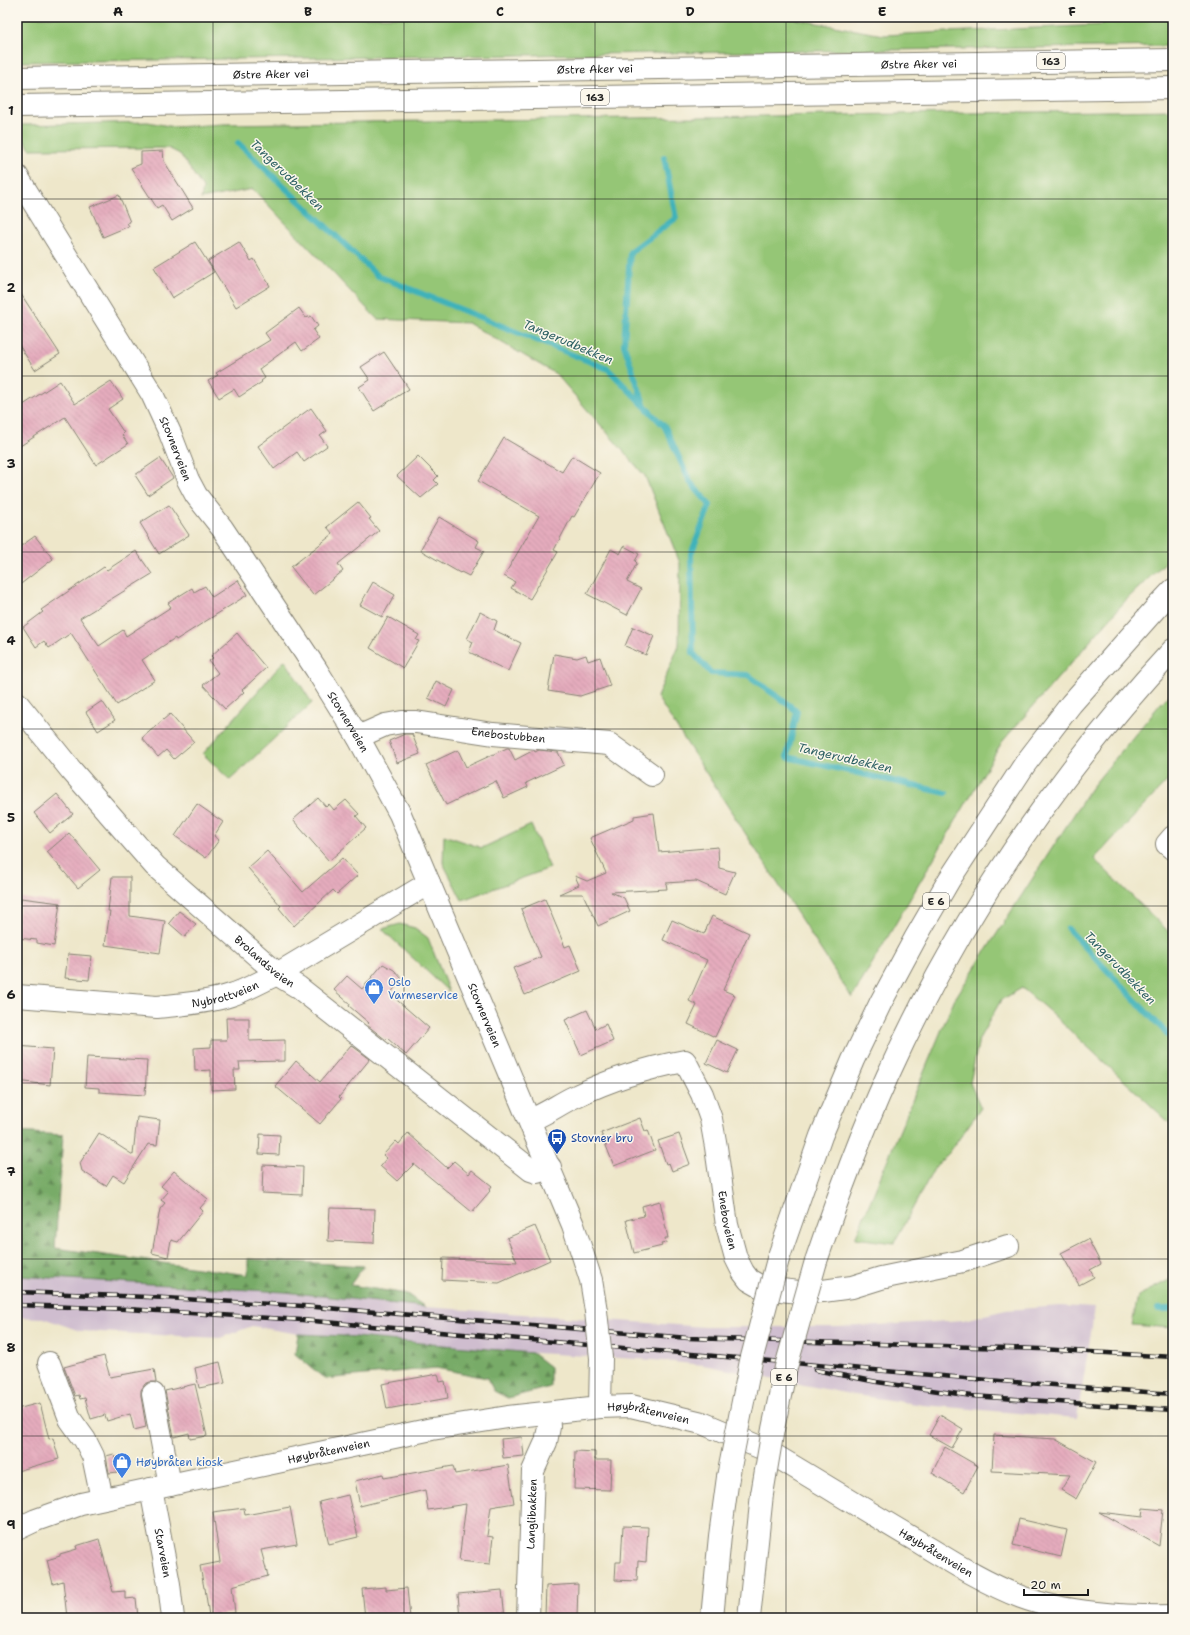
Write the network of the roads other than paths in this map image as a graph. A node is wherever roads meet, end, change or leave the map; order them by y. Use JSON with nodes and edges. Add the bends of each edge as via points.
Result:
{"nodes":[{"id":1,"x":1173,"y":60,"type":"edge"},
{"id":2,"x":17,"y":78,"type":"edge"},
{"id":3,"x":1173,"y":88,"type":"edge"},
{"id":4,"x":17,"y":106,"type":"edge"},
{"id":5,"x":17,"y":176,"type":"edge"},
{"id":6,"x":1173,"y":590,"type":"edge"},
{"id":7,"x":1173,"y":650,"type":"edge"},
{"id":8,"x":17,"y":703,"type":"edge"},
{"id":9,"x":358,"y":737,"type":"junction"},
{"id":10,"x":652,"y":775,"type":"dead end"},
{"id":11,"x":1173,"y":837,"type":"edge"},
{"id":12,"x":1173,"y":849,"type":"edge"},
{"id":13,"x":429,"y":883,"type":"junction"},
{"id":14,"x":277,"y":974,"type":"junction"},
{"id":15,"x":17,"y":996,"type":"edge"},
{"id":16,"x":530,"y":1120,"type":"junction"},
{"id":17,"x":550,"y":1167,"type":"junction"},
{"id":18,"x":1008,"y":1246,"type":"dead end"},
{"id":19,"x":49,"y":1362,"type":"dead end"},
{"id":20,"x":153,"y":1394,"type":"dead end"},
{"id":21,"x":600,"y":1407,"type":"junction"},
{"id":22,"x":548,"y":1413,"type":"junction"},
{"id":23,"x":160,"y":1487,"type":"junction"},
{"id":24,"x":102,"y":1499,"type":"junction"},
{"id":25,"x":17,"y":1529,"type":"edge"},
{"id":26,"x":1048,"y":1611,"type":"edge"},
{"id":27,"x":1173,"y":1616,"type":"edge"},
{"id":28,"x":173,"y":1618,"type":"edge"},
{"id":29,"x":528,"y":1618,"type":"edge"},
{"id":30,"x":712,"y":1618,"type":"edge"},
{"id":31,"x":749,"y":1618,"type":"edge"}],
"edges":[{"from":1,"to":2,"type":"main road","name":"Østre Aker vei","number":"163"},
{"from":3,"to":4,"type":"main road","number":"163"},
{"from":5,"to":9,"type":"main road","name":"Stovnerveien","via":[[152,394],[196,495],[222,528]]},
{"from":6,"to":30,"type":"main road","number":"E 6","bridge":true,"via":[[1112,656],[1025,764],[949,880],[916,936],[853,1060],[821,1136],[778,1259],[751,1361],[728,1476]]},
{"from":7,"to":31,"type":"main road","number":"E 6","bridge":true,"via":[[1102,730],[1020,840],[980,901],[887,1076],[857,1146],[816,1261],[786,1367],[762,1494]]},
{"from":8,"to":14,"type":"main road","name":"Brolandsveien","via":[[71,770],[155,866]]},
{"from":9,"to":10,"type":"main road","name":"Enebostubben","via":[[385,725],[416,722],[493,734],[609,744]]},
{"from":9,"to":13,"type":"main road","name":"Stovnerveien","via":[[400,814]]},
{"from":11,"to":12,"type":"main road","via":[[1167,844]]},
{"from":13,"to":14,"type":"main road","name":"Nybrottveien"},
{"from":13,"to":16,"type":"main road","name":"Stovnerveien"},
{"from":14,"to":15,"type":"main road","name":"Nybrottveien","via":[[231,995],[177,1006]]},
{"from":14,"to":17,"type":"main road","name":"Brolandsveien","via":[[298,987],[531,1170],[537,1172]]},
{"from":16,"to":17,"type":"main road","name":"Stovnerveien"},
{"from":16,"to":18,"type":"main road","name":"Eneboveien","via":[[610,1081],[685,1061],[702,1094],[711,1120],[727,1225],[736,1258],[749,1280],[763,1288],[799,1292],[823,1291],[964,1261]]},
{"from":17,"to":21,"type":"main road","name":"Stovnerveien","bridge":true,"via":[[591,1280],[601,1358]]},
{"from":19,"to":24,"type":"main road","via":[[67,1413],[93,1456]]},
{"from":20,"to":23,"type":"main road","name":"Starveien"},
{"from":21,"to":22,"type":"main road","name":"Høybråtenveien"},
{"from":21,"to":26,"type":"main road","name":"Høybråtenveien","via":[[631,1406],[702,1423],[742,1438],[980,1579]]},
{"from":22,"to":23,"type":"main road","name":"Høybråtenveien","via":[[432,1429]]},
{"from":22,"to":29,"type":"main road","name":"Langlibakken","via":[[546,1442],[533,1471]]},
{"from":23,"to":24,"type":"main road","name":"Høybråtenveien"},
{"from":23,"to":28,"type":"main road","name":"Starveien"},
{"from":24,"to":25,"type":"main road","name":"Høybråtenveien","via":[[60,1511]]},
{"from":26,"to":27,"type":"main road","name":"Høybråtenveien"}]}
